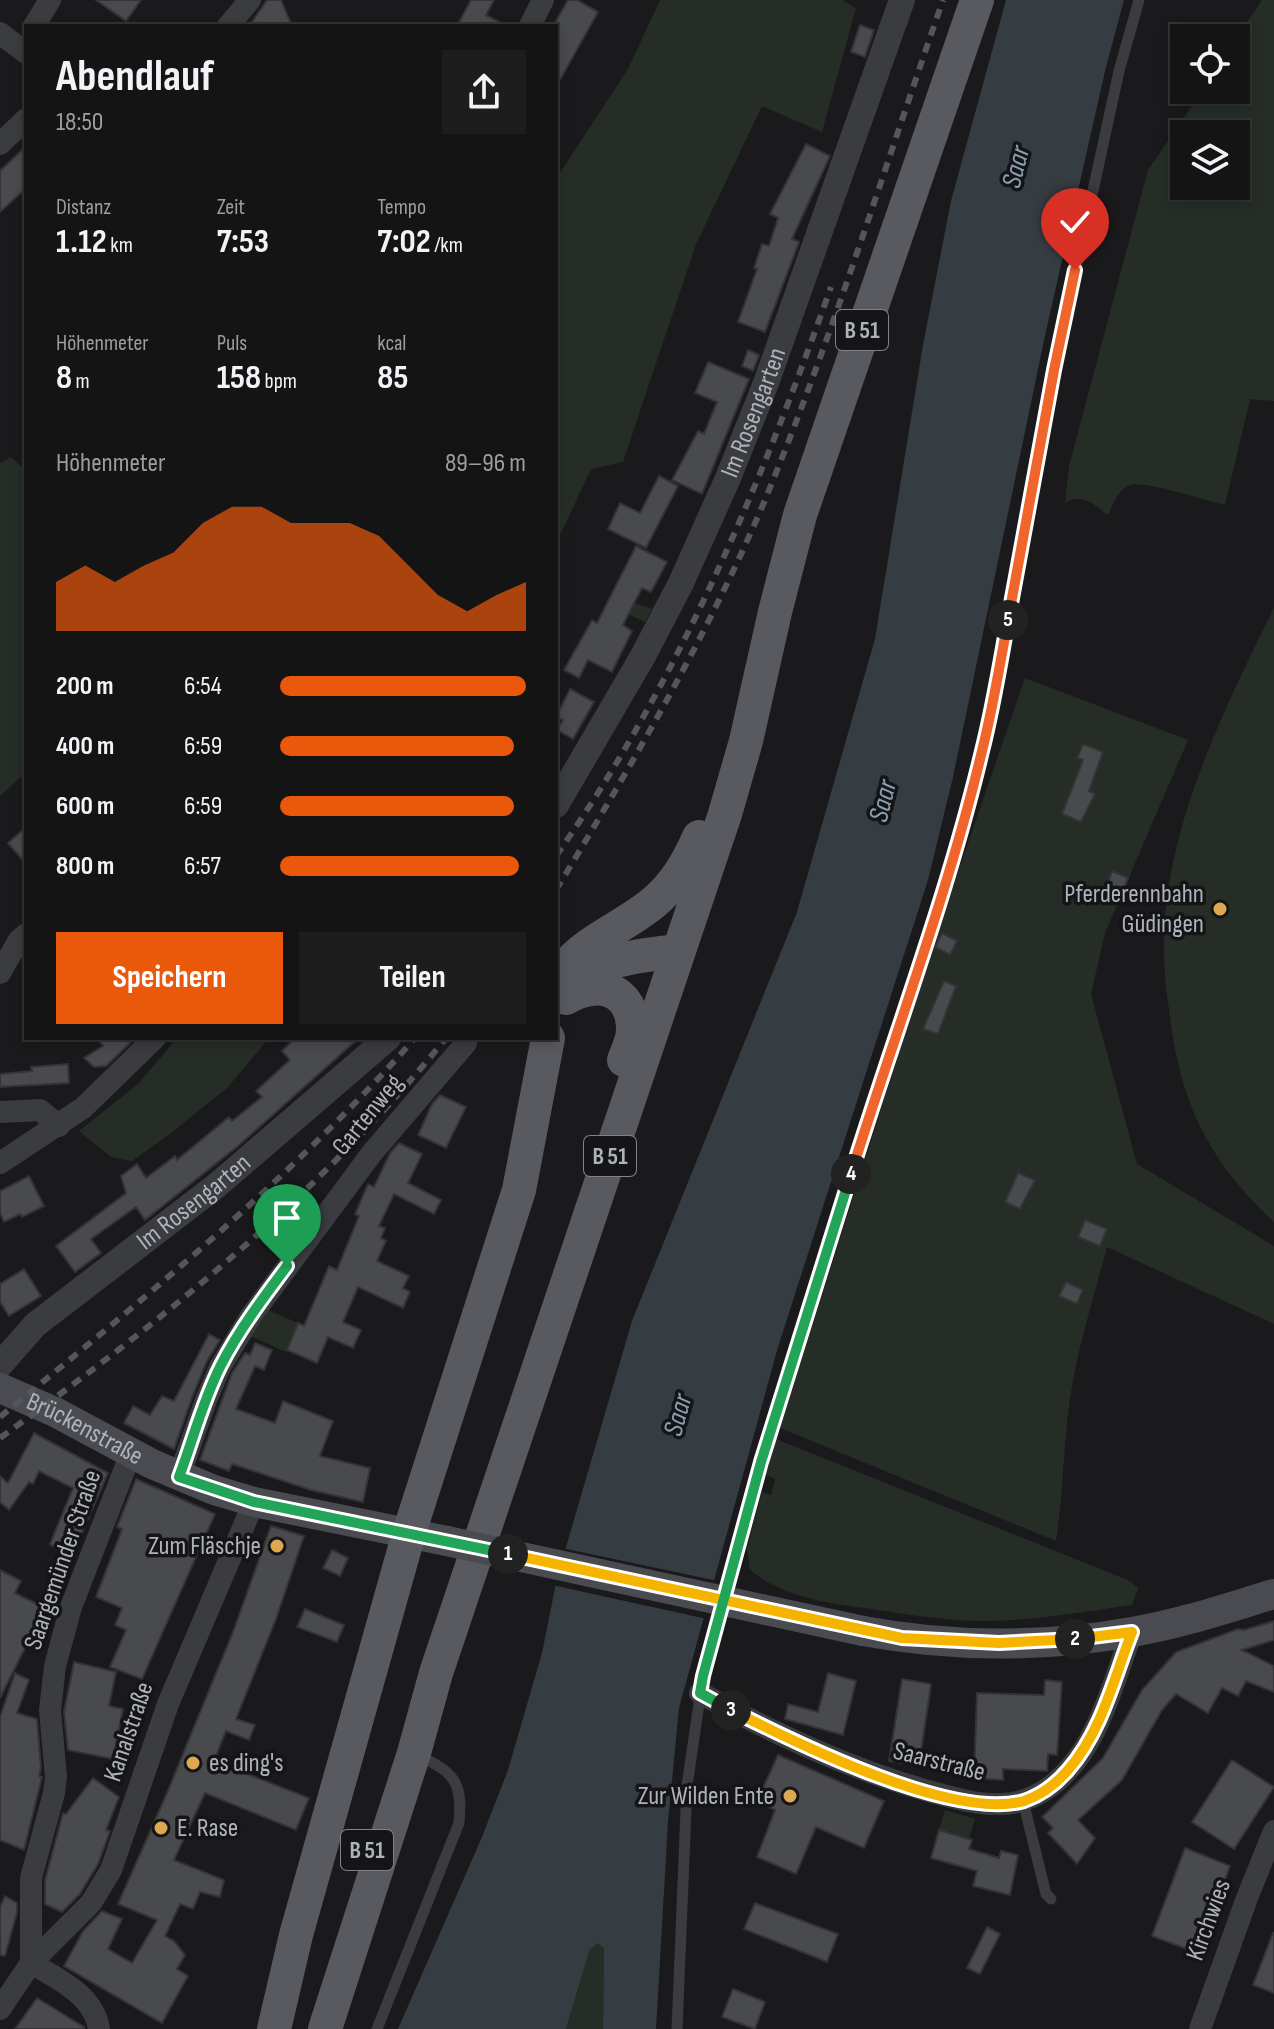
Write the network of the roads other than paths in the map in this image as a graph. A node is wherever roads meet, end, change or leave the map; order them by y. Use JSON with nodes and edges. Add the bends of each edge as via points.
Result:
{"nodes":[{"id":1,"x":50,"y":0,"type":"edge"},
{"id":2,"x":250,"y":0,"type":"edge"},
{"id":3,"x":543,"y":0,"type":"edge"},
{"id":4,"x":902,"y":0,"type":"edge"},
{"id":5,"x":977,"y":0,"type":"edge"},
{"id":6,"x":1139,"y":0,"type":"edge"},
{"id":7,"x":35,"y":24,"type":"edge"},
{"id":8,"x":230,"y":24,"type":"edge"},
{"id":9,"x":531,"y":24,"type":"edge"},
{"id":10,"x":0,"y":33,"type":"edge"},
{"id":11,"x":24,"y":46,"type":"edge"},
{"id":12,"x":24,"y":121,"type":"edge"},
{"id":13,"x":0,"y":144,"type":"edge"},
{"id":14,"x":763,"y":664,"type":"junction"},
{"id":15,"x":558,"y":802,"type":"edge"},
{"id":16,"x":24,"y":936,"type":"edge"},
{"id":17,"x":679,"y":951,"type":"junction"},
{"id":18,"x":0,"y":973,"type":"edge"},
{"id":19,"x":559,"y":998,"type":"edge"},
{"id":20,"x":153,"y":1040,"type":"edge"},
{"id":21,"x":386,"y":1040,"type":"edge"},
{"id":22,"x":546,"y":1041,"type":"edge"},
{"id":23,"x":466,"y":1043,"type":"dead end"},
{"id":24,"x":0,"y":1112,"type":"edge"},
{"id":25,"x":59,"y":1126,"type":"junction"},
{"id":26,"x":0,"y":1163,"type":"edge"},
{"id":27,"x":541,"y":1362,"type":"junction"},
{"id":28,"x":0,"y":1365,"type":"edge"},
{"id":29,"x":0,"y":1388,"type":"edge"},
{"id":30,"x":131,"y":1453,"type":"junction"},
{"id":31,"x":179,"y":1477,"type":"junction"},
{"id":32,"x":254,"y":1502,"type":"junction"},
{"id":33,"x":409,"y":1533,"type":"junction"},
{"id":34,"x":1274,"y":1594,"type":"edge"},
{"id":35,"x":1132,"y":1632,"type":"junction"},
{"id":36,"x":436,"y":1673,"type":"junction"},
{"id":37,"x":700,"y":1693,"type":"junction"},
{"id":38,"x":414,"y":1753,"type":"junction"},
{"id":39,"x":1023,"y":1801,"type":"junction"},
{"id":40,"x":1274,"y":1831,"type":"edge"},
{"id":41,"x":1051,"y":1899,"type":"dead end"},
{"id":42,"x":296,"y":1935,"type":"junction"},
{"id":43,"x":31,"y":1963,"type":"junction"},
{"id":44,"x":0,"y":2009,"type":"edge"},
{"id":45,"x":99,"y":2029,"type":"edge"},
{"id":46,"x":257,"y":2029,"type":"edge"},
{"id":47,"x":274,"y":2029,"type":"edge"},
{"id":48,"x":306,"y":2029,"type":"edge"},
{"id":49,"x":325,"y":2029,"type":"edge"},
{"id":50,"x":377,"y":2029,"type":"edge"},
{"id":51,"x":677,"y":2029,"type":"edge"},
{"id":52,"x":1200,"y":2029,"type":"edge"}],
"edges":[{"from":1,"to":7,"type":"street"},
{"from":2,"to":8,"type":"street"},
{"from":3,"to":9,"type":"street"},
{"from":4,"to":15,"type":"street","name":"Im Rosengarten","via":[[728,478],[643,656]]},
{"from":5,"to":14,"type":"main road","number":"B 51","via":[[816,465]]},
{"from":6,"to":37,"type":"lane","via":[[1054,370],[974,785],[770,1432]]},
{"from":10,"to":11,"type":"street"},
{"from":12,"to":13,"type":"street"},
{"from":14,"to":17,"type":"main road","number":"B 51","via":[[725,814]]},
{"from":14,"to":19,"type":"main road","via":[[684,868],[651,905],[570,961]]},
{"from":16,"to":18,"type":"street"},
{"from":17,"to":19,"type":"main road","via":[[597,969]]},
{"from":17,"to":27,"type":"main road","number":"B 51"},
{"from":19,"to":27,"type":"main road","via":[[590,987],[613,991],[632,1015],[633,1033],[540,1319]]},
{"from":20,"to":25,"type":"street"},
{"from":21,"to":28,"type":"street","name":"Im Rosengarten","via":[[216,1186],[35,1325]]},
{"from":22,"to":33,"type":"main road","via":[[519,1190]]},
{"from":23,"to":31,"type":"street","name":"Gartenweg","via":[[372,1153],[251,1316],[220,1367]]},
{"from":24,"to":25,"type":"street","via":[[40,1110]]},
{"from":25,"to":26,"type":"street"},
{"from":27,"to":36,"type":"main road","number":"B 51"},
{"from":29,"to":30,"type":"main road","name":"Brückenstraße"},
{"from":30,"to":31,"type":"main road","name":"Brückenstraße"},
{"from":30,"to":43,"type":"street","name":"Saargemünder Straße","via":[[71,1607],[55,1666],[50,1710],[56,1777],[31,1878]]},
{"from":31,"to":32,"type":"main road","name":"Brückenstraße"},
{"from":32,"to":33,"type":"main road","name":"Brückenstraße"},
{"from":32,"to":43,"type":"street","name":"Kanalstraße","via":[[168,1704],[111,1870],[75,1922]]},
{"from":33,"to":35,"type":"main road","name":"Brückenstraße","bridge":true,"via":[[902,1638],[999,1643]]},
{"from":33,"to":42,"type":"main road"},
{"from":34,"to":35,"type":"main road"},
{"from":35,"to":39,"type":"street","name":"Saarstraße","via":[[1079,1756],[1053,1785]]},
{"from":36,"to":38,"type":"main road","number":"B 51"},
{"from":36,"to":48,"type":"main road","number":"B 51","via":[[401,1750]]},
{"from":37,"to":39,"type":"street","name":"Saarstraße","via":[[800,1745],[876,1775],[983,1803]]},
{"from":37,"to":51,"type":"lane","via":[[687,1786]]},
{"from":38,"to":49,"type":"main road","number":"B 51"},
{"from":38,"to":50,"type":"lane","via":[[456,1780],[459,1823]]},
{"from":39,"to":41,"type":"lane"},
{"from":40,"to":52,"type":"street","name":"Kirchwies"},
{"from":42,"to":46,"type":"main road"},
{"from":42,"to":47,"type":"main road"},
{"from":43,"to":44,"type":"street"},
{"from":43,"to":45,"type":"street","via":[[86,1999],[97,2013]]}]}
